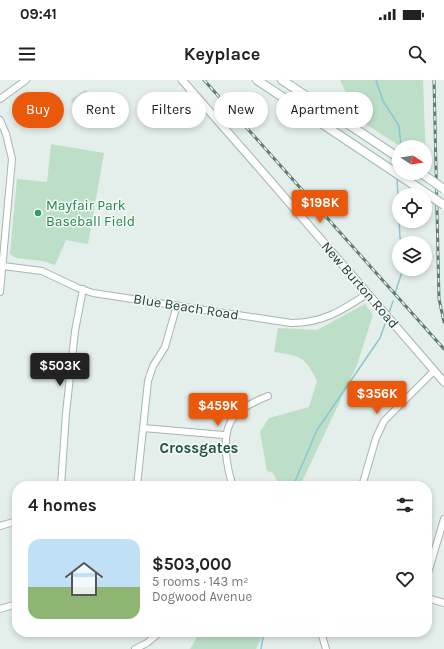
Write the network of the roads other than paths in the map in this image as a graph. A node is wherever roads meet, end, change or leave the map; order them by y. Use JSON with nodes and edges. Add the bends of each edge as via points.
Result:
{"nodes":[{"id":1,"x":26,"y":80,"type":"edge"},
{"id":2,"x":182,"y":80,"type":"edge"},
{"id":3,"x":257,"y":80,"type":"edge"},
{"id":4,"x":282,"y":80,"type":"edge"},
{"id":5,"x":0,"y":99,"type":"edge"},
{"id":6,"x":0,"y":120,"type":"edge"},
{"id":7,"x":392,"y":153,"type":"edge"},
{"id":8,"x":431,"y":180,"type":"edge"},
{"id":9,"x":444,"y":189,"type":"edge"},
{"id":10,"x":444,"y":205,"type":"edge"},
{"id":11,"x":3,"y":266,"type":"junction"},
{"id":12,"x":83,"y":289,"type":"junction"},
{"id":13,"x":0,"y":292,"type":"edge"},
{"id":14,"x":367,"y":294,"type":"junction"},
{"id":15,"x":177,"y":305,"type":"junction"},
{"id":16,"x":434,"y":371,"type":"junction"},
{"id":17,"x":444,"y":382,"type":"edge"},
{"id":18,"x":268,"y":396,"type":"dead end"},
{"id":19,"x":143,"y":428,"type":"junction"},
{"id":20,"x":224,"y":436,"type":"junction"},
{"id":21,"x":61,"y":481,"type":"edge"},
{"id":22,"x":138,"y":481,"type":"edge"},
{"id":23,"x":232,"y":481,"type":"edge"},
{"id":24,"x":363,"y":481,"type":"edge"},
{"id":25,"x":444,"y":519,"type":"edge"},
{"id":26,"x":12,"y":522,"type":"edge"},
{"id":27,"x":0,"y":526,"type":"edge"},
{"id":28,"x":443,"y":527,"type":"edge"},
{"id":29,"x":432,"y":561,"type":"edge"},
{"id":30,"x":432,"y":599,"type":"edge"},
{"id":31,"x":444,"y":603,"type":"edge"},
{"id":32,"x":12,"y":605,"type":"edge"},
{"id":33,"x":0,"y":609,"type":"edge"},
{"id":34,"x":154,"y":637,"type":"edge"},
{"id":35,"x":322,"y":637,"type":"edge"},
{"id":36,"x":135,"y":649,"type":"edge"},
{"id":37,"x":326,"y":649,"type":"edge"}],
"edges":[{"from":1,"to":5,"type":"street"},
{"from":2,"to":14,"type":"street","name":"New Burton Road"},
{"from":3,"to":10,"type":"main road","bridge":true},
{"from":4,"to":7,"type":"main road"},
{"from":6,"to":11,"type":"street","via":[[12,159]]},
{"from":8,"to":9,"type":"main road","bridge":true},
{"from":11,"to":12,"type":"street","name":"Blue Beach Road","via":[[42,270]]},
{"from":11,"to":13,"type":"street"},
{"from":12,"to":15,"type":"street","name":"Blue Beach Road"},
{"from":12,"to":21,"type":"street","via":[[75,331]]},
{"from":14,"to":15,"type":"street","name":"Blue Beach Road","via":[[339,313],[301,323],[279,322]]},
{"from":14,"to":16,"type":"street","name":"New Burton Road"},
{"from":15,"to":19,"type":"street","via":[[165,346],[153,366],[148,381]]},
{"from":16,"to":17,"type":"street","name":"New Burton Road"},
{"from":16,"to":24,"type":"street","via":[[384,421],[376,438]]},
{"from":18,"to":20,"type":"street","via":[[250,404],[235,416]]},
{"from":19,"to":20,"type":"street"},
{"from":19,"to":22,"type":"street"},
{"from":20,"to":23,"type":"street"},
{"from":25,"to":28,"type":"street"},
{"from":26,"to":27,"type":"street"},
{"from":28,"to":29,"type":"street"},
{"from":30,"to":31,"type":"street"},
{"from":32,"to":33,"type":"street"},
{"from":34,"to":36,"type":"street"},
{"from":35,"to":37,"type":"street"}]}
